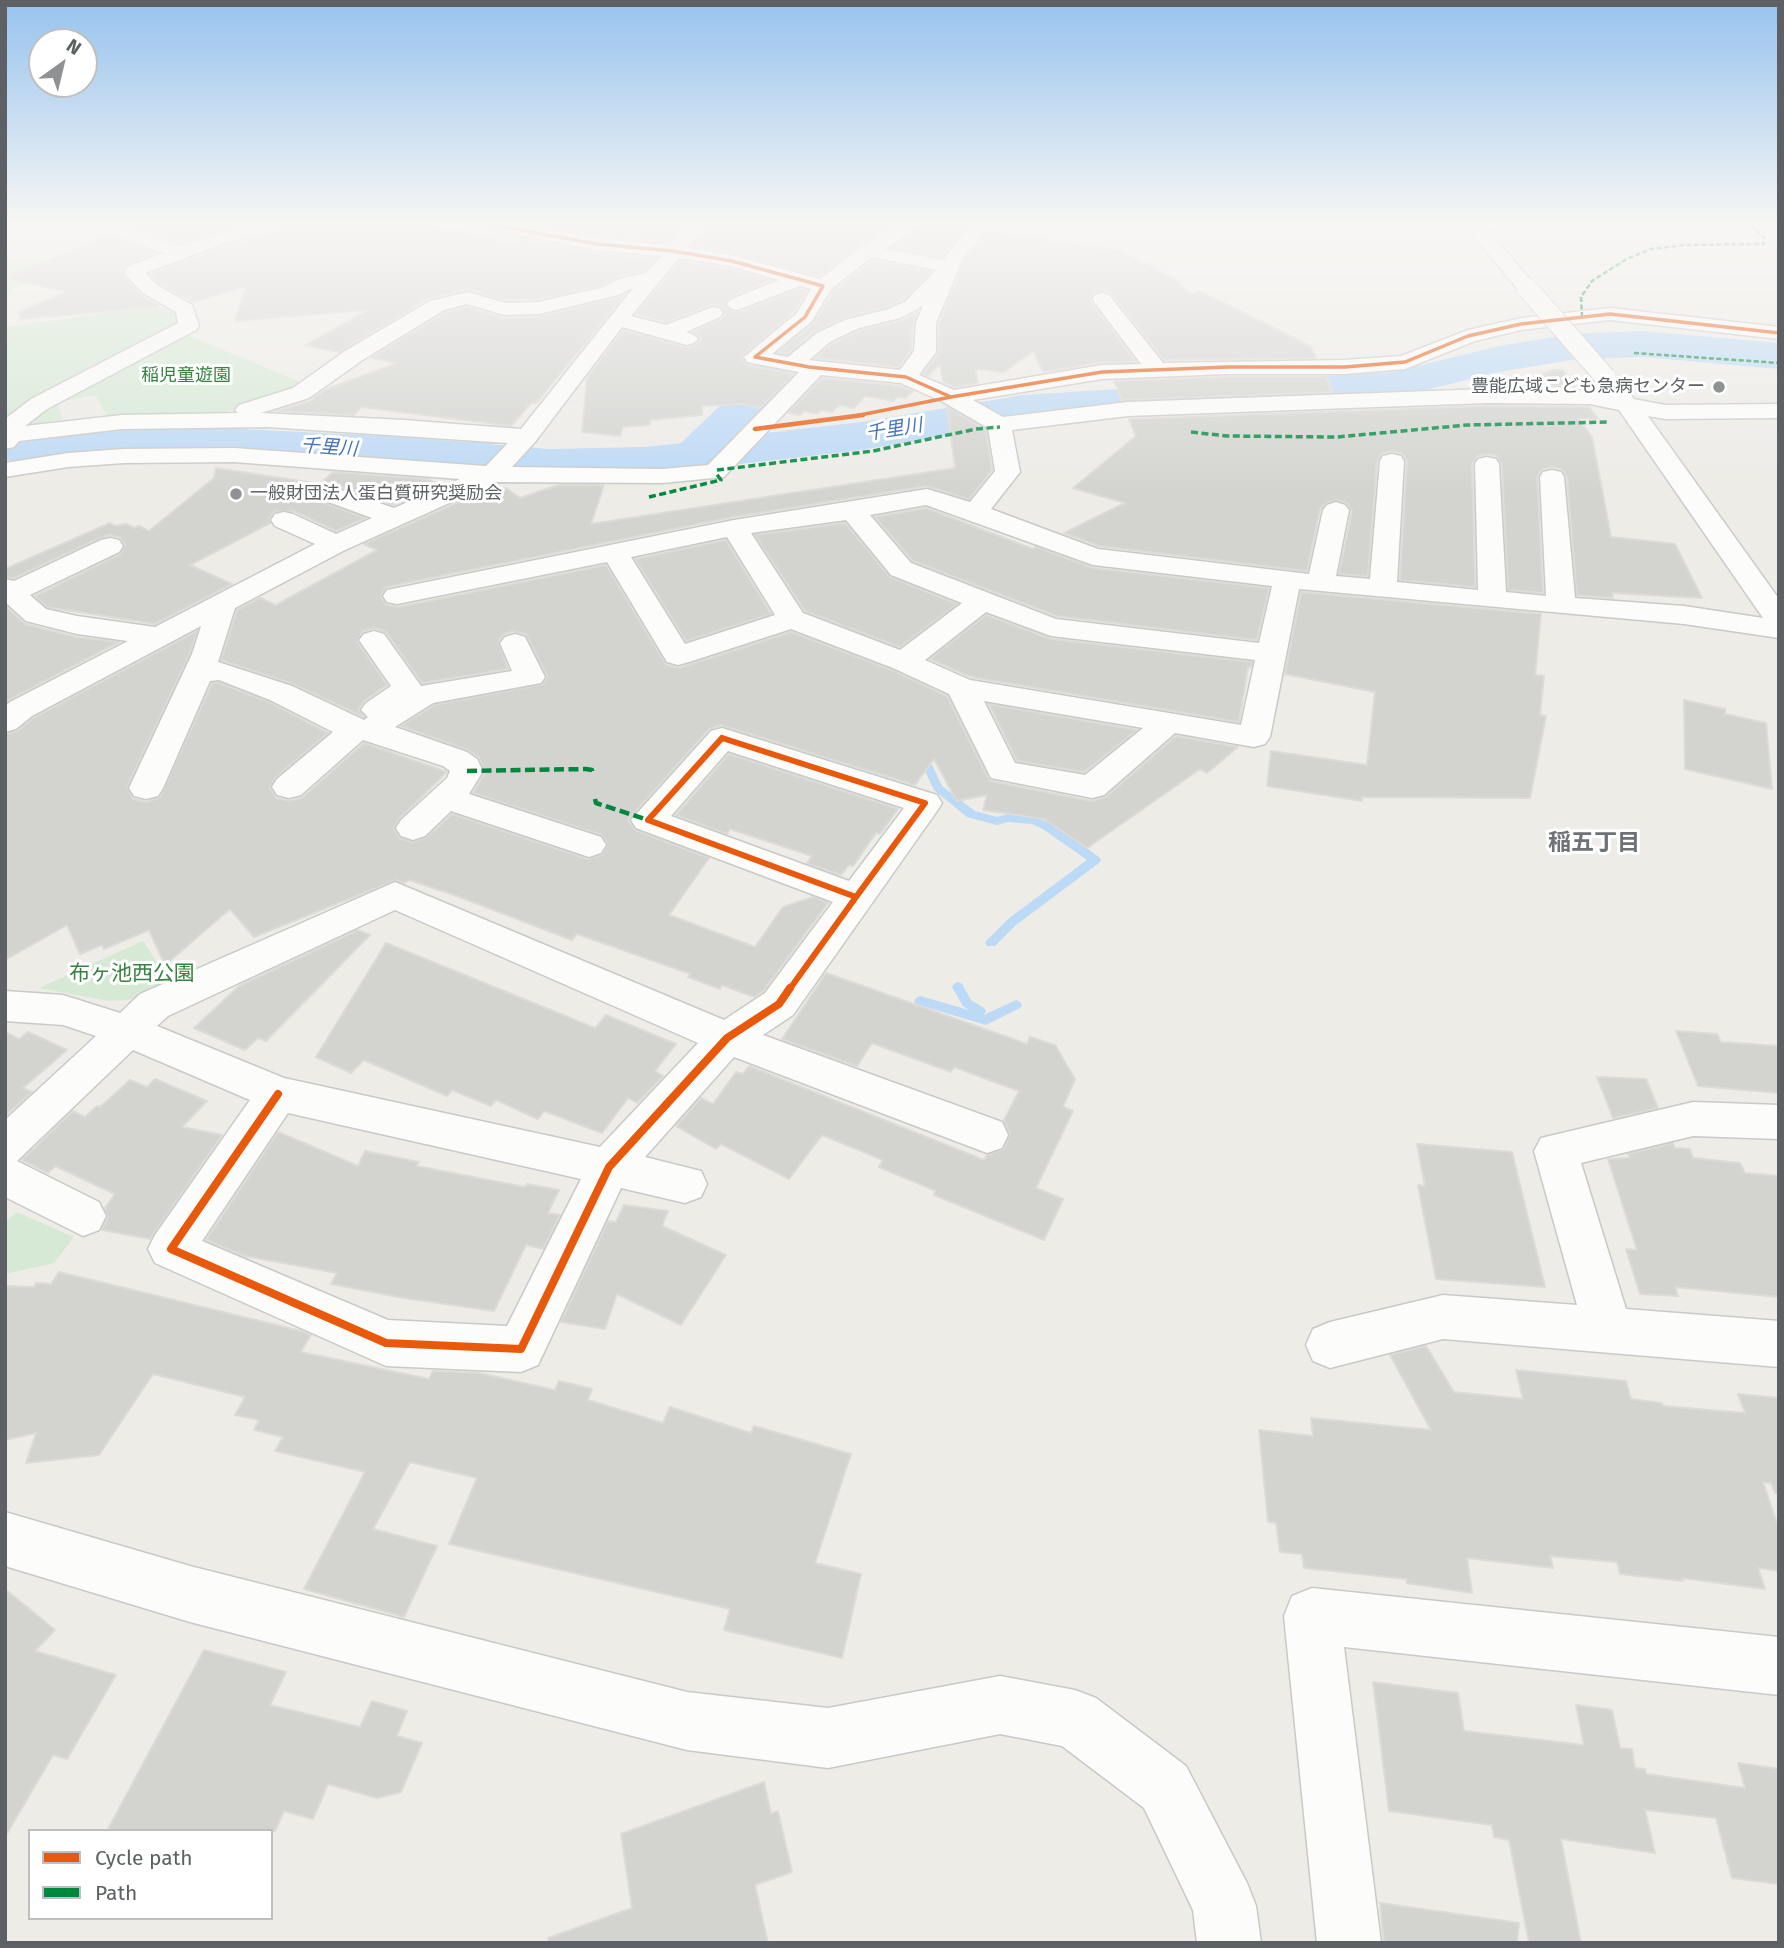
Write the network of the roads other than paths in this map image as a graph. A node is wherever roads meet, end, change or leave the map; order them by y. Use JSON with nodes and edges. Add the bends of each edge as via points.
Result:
{"nodes":[{"id":1,"x":186,"y":313,"type":"edge"},
{"id":2,"x":424,"y":313,"type":"edge"},
{"id":3,"x":624,"y":313,"type":"edge"},
{"id":4,"x":713,"y":313,"type":"dead end"},
{"id":5,"x":807,"y":313,"type":"edge"},
{"id":6,"x":896,"y":313,"type":"edge"},
{"id":7,"x":932,"y":313,"type":"edge"},
{"id":8,"x":1113,"y":313,"type":"edge"},
{"id":9,"x":1549,"y":313,"type":"edge"},
{"id":10,"x":618,"y":320,"type":"junction"},
{"id":11,"x":1779,"y":333,"type":"edge"},
{"id":12,"x":790,"y":364,"type":"junction"},
{"id":13,"x":816,"y":367,"type":"junction"},
{"id":14,"x":1157,"y":370,"type":"junction"},
{"id":15,"x":906,"y":377,"type":"junction"},
{"id":16,"x":951,"y":397,"type":"junction"},
{"id":17,"x":1628,"y":405,"type":"junction"},
{"id":18,"x":1779,"y":411,"type":"edge"},
{"id":19,"x":219,"y":420,"type":"junction"},
{"id":20,"x":999,"y":425,"type":"junction"},
{"id":21,"x":6,"y":439,"type":"edge"},
{"id":22,"x":526,"y":439,"type":"junction"},
{"id":23,"x":1392,"y":461,"type":"dead end"},
{"id":24,"x":1487,"y":464,"type":"dead end"},
{"id":25,"x":5,"y":470,"type":"edge"},
{"id":26,"x":494,"y":472,"type":"junction"},
{"id":27,"x":1552,"y":477,"type":"dead end"},
{"id":28,"x":332,"y":495,"type":"dead end"},
{"id":29,"x":1336,"y":510,"type":"dead end"},
{"id":30,"x":852,"y":512,"type":"junction"},
{"id":31,"x":975,"y":512,"type":"junction"},
{"id":32,"x":396,"y":518,"type":"junction"},
{"id":33,"x":284,"y":520,"type":"dead end"},
{"id":34,"x":734,"y":528,"type":"junction"},
{"id":35,"x":336,"y":544,"type":"junction"},
{"id":36,"x":110,"y":546,"type":"dead end"},
{"id":37,"x":615,"y":552,"type":"junction"},
{"id":38,"x":1287,"y":580,"type":"junction"},
{"id":39,"x":1321,"y":584,"type":"junction"},
{"id":40,"x":9,"y":589,"type":"edge"},
{"id":41,"x":1383,"y":590,"type":"junction"},
{"id":42,"x":397,"y":596,"type":"dead end"},
{"id":43,"x":1492,"y":600,"type":"junction"},
{"id":44,"x":982,"y":601,"type":"junction"},
{"id":45,"x":222,"y":604,"type":"junction"},
{"id":46,"x":1561,"y":607,"type":"junction"},
{"id":47,"x":792,"y":619,"type":"junction"},
{"id":48,"x":1779,"y":620,"type":"edge"},
{"id":49,"x":1779,"y":629,"type":"edge"},
{"id":50,"x":161,"y":637,"type":"junction"},
{"id":51,"x":374,"y":640,"type":"dead end"},
{"id":52,"x":515,"y":643,"type":"dead end"},
{"id":53,"x":1272,"y":653,"type":"junction"},
{"id":54,"x":904,"y":662,"type":"junction"},
{"id":55,"x":199,"y":671,"type":"junction"},
{"id":56,"x":962,"y":688,"type":"junction"},
{"id":57,"x":5,"y":722,"type":"edge"},
{"id":58,"x":1168,"y":723,"type":"junction"},
{"id":59,"x":358,"y":729,"type":"junction"},
{"id":60,"x":289,"y":787,"type":"dead end"},
{"id":61,"x":146,"y":788,"type":"dead end"},
{"id":62,"x":446,"y":798,"type":"junction"},
{"id":63,"x":413,"y":828,"type":"dead end"},
{"id":64,"x":589,"y":845,"type":"dead end"},
{"id":65,"x":856,"y":897,"type":"junction"},
{"id":66,"x":5,"y":1006,"type":"edge"},
{"id":67,"x":130,"y":1031,"type":"junction"},
{"id":68,"x":727,"y":1038,"type":"junction"},
{"id":69,"x":278,"y":1094,"type":"junction"},
{"id":70,"x":1779,"y":1122,"type":"edge"},
{"id":71,"x":987,"y":1135,"type":"dead end"},
{"id":72,"x":5,"y":1147,"type":"edge"},
{"id":73,"x":609,"y":1167,"type":"junction"},
{"id":74,"x":5,"y":1175,"type":"edge"},
{"id":75,"x":685,"y":1184,"type":"dead end"},
{"id":76,"x":83,"y":1216,"type":"dead end"},
{"id":77,"x":1608,"y":1330,"type":"junction"},
{"id":78,"x":1779,"y":1344,"type":"edge"},
{"id":79,"x":1330,"y":1345,"type":"dead end"},
{"id":80,"x":5,"y":1539,"type":"edge"},
{"id":81,"x":1779,"y":1666,"type":"edge"},
{"id":82,"x":1229,"y":1943,"type":"edge"},
{"id":83,"x":1349,"y":1943,"type":"edge"}],
"edges":[{"from":1,"to":21,"type":"street","via":[[189,326],[39,404],[19,417]]},
{"from":2,"to":19,"type":"street","via":[[301,393]]},
{"from":3,"to":10,"type":"street"},
{"from":4,"to":10,"type":"street","via":[[677,336]]},
{"from":5,"to":12,"type":"street","via":[[755,357]]},
{"from":6,"to":12,"type":"street","via":[[824,337]]},
{"from":7,"to":15,"type":"street","via":[[926,323],[925,352]]},
{"from":8,"to":14,"type":"street"},
{"from":9,"to":17,"type":"street","bridge":true},
{"from":10,"to":22,"type":"street"},
{"from":11,"to":14,"type":"street","via":[[1610,314],[1521,324],[1468,336],[1405,362]]},
{"from":12,"to":13,"type":"street"},
{"from":13,"to":15,"type":"street"},
{"from":13,"to":26,"type":"street","via":[[715,472],[662,476]]},
{"from":14,"to":16,"type":"street","via":[[1102,372]]},
{"from":15,"to":16,"type":"street"},
{"from":16,"to":20,"type":"street"},
{"from":17,"to":18,"type":"street","via":[[1665,412]]},
{"from":17,"to":20,"type":"street","via":[[1590,397],[1281,402],[1128,410]]},
{"from":17,"to":48,"type":"street"},
{"from":19,"to":21,"type":"street","via":[[122,422]]},
{"from":19,"to":22,"type":"street","via":[[344,423]]},
{"from":20,"to":31,"type":"street","via":[[1008,472]]},
{"from":22,"to":26,"type":"street"},
{"from":23,"to":41,"type":"street"},
{"from":24,"to":43,"type":"street"},
{"from":25,"to":26,"type":"street","via":[[124,456],[234,455]]},
{"from":26,"to":32,"type":"street"},
{"from":27,"to":46,"type":"street"},
{"from":28,"to":32,"type":"street"},
{"from":29,"to":39,"type":"street"},
{"from":30,"to":31,"type":"street","via":[[927,497]]},
{"from":30,"to":34,"type":"street"},
{"from":30,"to":44,"type":"street","via":[[901,569]]},
{"from":31,"to":38,"type":"street","via":[[1093,557]]},
{"from":32,"to":35,"type":"street"},
{"from":33,"to":35,"type":"street"},
{"from":34,"to":37,"type":"street"},
{"from":34,"to":47,"type":"street"},
{"from":35,"to":45,"type":"street"},
{"from":36,"to":40,"type":"street"},
{"from":37,"to":42,"type":"street"},
{"from":37,"to":47,"type":"street","via":[[678,656]]},
{"from":38,"to":39,"type":"street"},
{"from":38,"to":53,"type":"street"},
{"from":39,"to":41,"type":"street"},
{"from":40,"to":50,"type":"street","via":[[36,615]]},
{"from":41,"to":43,"type":"street"},
{"from":43,"to":46,"type":"street"},
{"from":44,"to":53,"type":"street","via":[[1052,627]]},
{"from":44,"to":54,"type":"street"},
{"from":45,"to":50,"type":"street"},
{"from":45,"to":55,"type":"street"},
{"from":46,"to":49,"type":"street","via":[[1684,615]]},
{"from":47,"to":54,"type":"street"},
{"from":50,"to":57,"type":"street","via":[[21,709]]},
{"from":51,"to":59,"type":"street","via":[[407,689]]},
{"from":52,"to":59,"type":"street","via":[[530,677],[424,695]]},
{"from":53,"to":58,"type":"street","via":[[1254,737]]},
{"from":54,"to":56,"type":"street"},
{"from":55,"to":59,"type":"street","via":[[220,671],[245,679]]},
{"from":55,"to":61,"type":"street"},
{"from":56,"to":58,"type":"street"},
{"from":56,"to":58,"type":"street","via":[[1003,771],[1092,787]]},
{"from":59,"to":60,"type":"street"},
{"from":59,"to":62,"type":"street","via":[[466,766],[460,784]]},
{"from":62,"to":63,"type":"street"},
{"from":62,"to":64,"type":"street"},
{"from":65,"to":65,"type":"street","via":[[817,883],[648,820],[722,738],[925,803]]},
{"from":65,"to":68,"type":"street","via":[[779,1004]]},
{"from":66,"to":67,"type":"street","via":[[63,1010]]},
{"from":67,"to":68,"type":"street","via":[[154,1005],[395,895]]},
{"from":67,"to":69,"type":"street"},
{"from":67,"to":72,"type":"street"},
{"from":68,"to":71,"type":"street"},
{"from":68,"to":73,"type":"street"},
{"from":69,"to":73,"type":"street"},
{"from":69,"to":73,"type":"street","via":[[171,1249],[386,1343],[521,1349]]},
{"from":70,"to":77,"type":"street","via":[[1693,1119],[1556,1151]]},
{"from":73,"to":75,"type":"street"},
{"from":74,"to":76,"type":"street"},
{"from":77,"to":78,"type":"street"},
{"from":77,"to":79,"type":"street","via":[[1443,1317]]},
{"from":80,"to":82,"type":"street","via":[[190,1594],[687,1721],[828,1738],[1000,1705],[1075,1719],[1166,1787],[1224,1906]]},
{"from":81,"to":83,"type":"street","via":[[1312,1616]]}]}
